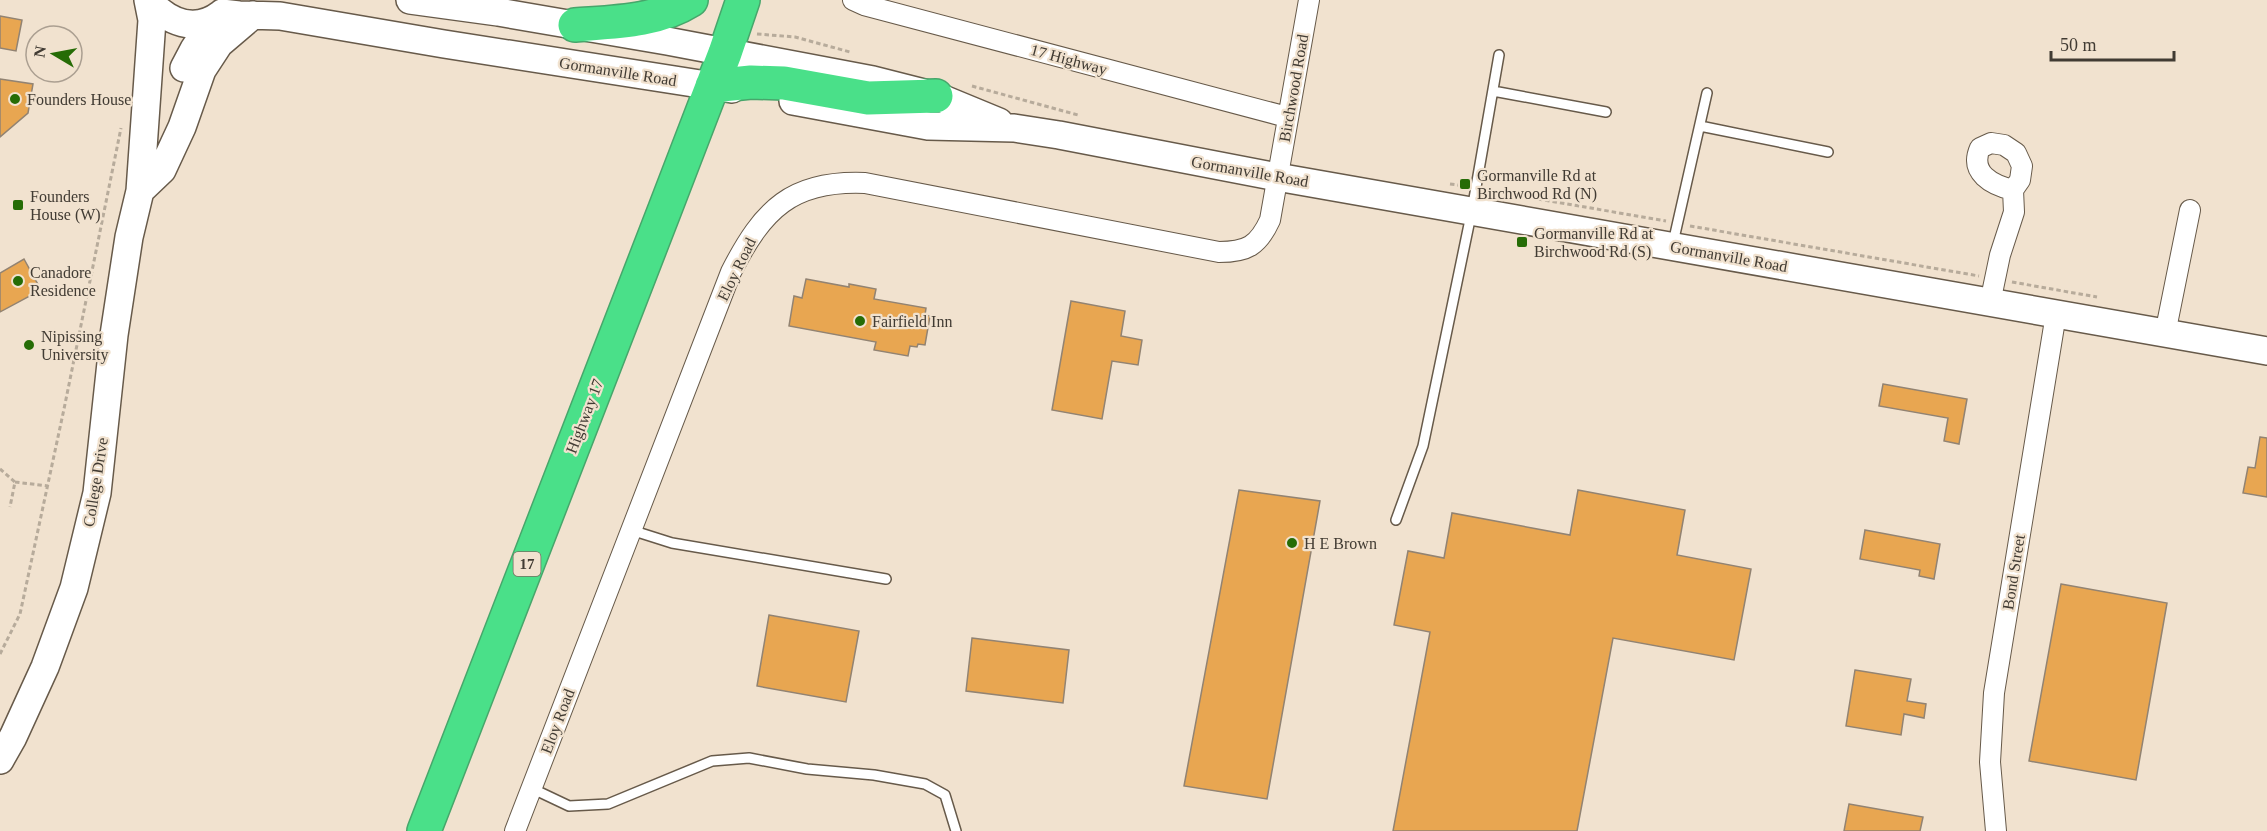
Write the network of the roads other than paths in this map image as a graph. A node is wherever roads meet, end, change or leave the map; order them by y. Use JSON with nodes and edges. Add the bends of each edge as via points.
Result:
{"nodes":[{"id":1,"x":148,"y":0,"type":"edge"},
{"id":2,"x":410,"y":0,"type":"edge"},
{"id":3,"x":691,"y":0,"type":"edge"},
{"id":4,"x":743,"y":0,"type":"edge"},
{"id":5,"x":852,"y":0,"type":"edge"},
{"id":6,"x":1309,"y":0,"type":"edge"},
{"id":7,"x":230,"y":12,"type":"edge"},
{"id":8,"x":575,"y":25,"type":"junction"},
{"id":9,"x":728,"y":42,"type":"junction"},
{"id":10,"x":1499,"y":55,"type":"dead end"},
{"id":11,"x":712,"y":86,"type":"junction"},
{"id":12,"x":950,"y":90,"type":"junction"},
{"id":13,"x":1493,"y":91,"type":"junction"},
{"id":14,"x":1707,"y":93,"type":"dead end"},
{"id":15,"x":1606,"y":112,"type":"dead end"},
{"id":16,"x":1287,"y":117,"type":"junction"},
{"id":17,"x":1700,"y":126,"type":"junction"},
{"id":18,"x":1014,"y":128,"type":"junction"},
{"id":19,"x":1828,"y":152,"type":"dead end"},
{"id":20,"x":1277,"y":177,"type":"junction"},
{"id":21,"x":140,"y":190,"type":"junction"},
{"id":22,"x":2013,"y":190,"type":"dead end"},
{"id":23,"x":1474,"y":199,"type":"junction"},
{"id":24,"x":2190,"y":210,"type":"dead end"},
{"id":25,"x":1675,"y":235,"type":"junction"},
{"id":26,"x":1992,"y":291,"type":"junction"},
{"id":27,"x":2056,"y":314,"type":"junction"},
{"id":28,"x":2165,"y":334,"type":"junction"},
{"id":29,"x":2267,"y":351,"type":"edge"},
{"id":30,"x":1396,"y":520,"type":"dead end"},
{"id":31,"x":631,"y":530,"type":"junction"},
{"id":32,"x":886,"y":579,"type":"dead end"},
{"id":33,"x":0,"y":760,"type":"edge"},
{"id":34,"x":531,"y":788,"type":"junction"},
{"id":35,"x":424,"y":831,"type":"edge"},
{"id":36,"x":515,"y":831,"type":"edge"},
{"id":37,"x":956,"y":831,"type":"edge"},
{"id":38,"x":1996,"y":831,"type":"edge"}],
"edges":[{"from":1,"to":7,"type":"street","name":"Gormanville Road","via":[[160,13],[177,22],[196,24]]},
{"from":1,"to":21,"type":"street","name":"College Drive","via":[[152,20]]},
{"from":2,"to":8,"type":"street","name":"Gormanville Road"},
{"from":3,"to":8,"type":"highway","via":[[676,9],[637,20]]},
{"from":4,"to":9,"type":"highway","name":"Highway 17","number":"17"},
{"from":5,"to":16,"type":"street","name":"17 Highway"},
{"from":6,"to":16,"type":"street","name":"Birchwood Road"},
{"from":7,"to":11,"type":"street","name":"Gormanville Road","via":[[280,16]]},
{"from":7,"to":21,"type":"street","via":[[162,170]]},
{"from":7,"to":21,"type":"street","name":"College Drive","via":[[187,61]]},
{"from":8,"to":9,"type":"street","name":"Gormanville Road"},
{"from":9,"to":11,"type":"highway","name":"Highway 17","number":"17"},
{"from":9,"to":12,"type":"street","name":"Gormanville Road","via":[[789,63]]},
{"from":10,"to":13,"type":"lane"},
{"from":11,"to":12,"type":"highway","via":[[784,83],[868,98]]},
{"from":11,"to":18,"type":"street","name":"Gormanville Road","via":[[928,126]]},
{"from":11,"to":35,"type":"highway","name":"Highway 17","number":"17"},
{"from":12,"to":18,"type":"street","name":"Gormanville Road"},
{"from":13,"to":15,"type":"lane"},
{"from":13,"to":23,"type":"lane"},
{"from":14,"to":17,"type":"lane"},
{"from":16,"to":20,"type":"street","name":"Birchwood Road"},
{"from":17,"to":19,"type":"lane"},
{"from":17,"to":25,"type":"lane"},
{"from":18,"to":20,"type":"street","name":"Gormanville Road"},
{"from":20,"to":23,"type":"street","name":"Gormanville Road"},
{"from":20,"to":31,"type":"street","name":"Eloy Road","via":[[1270,220],[1263,235],[1238,252],[1219,252],[865,183],[843,182],[802,191],[762,222],[743,248]]},
{"from":21,"to":33,"type":"street","name":"College Drive","via":[[114,335],[97,494],[74,588],[45,667]]},
{"from":22,"to":26,"type":"street","via":[[2014,212]]},
{"from":23,"to":25,"type":"street","name":"Gormanville Road"},
{"from":23,"to":30,"type":"lane","via":[[1424,446]]},
{"from":24,"to":28,"type":"street"},
{"from":25,"to":26,"type":"street","name":"Gormanville Road"},
{"from":26,"to":27,"type":"street","name":"Gormanville Road"},
{"from":27,"to":28,"type":"street","name":"Gormanville Road"},
{"from":27,"to":38,"type":"street","name":"Bond Street","via":[[1994,693],[1990,762]]},
{"from":28,"to":29,"type":"street","name":"Gormanville Road"},
{"from":31,"to":32,"type":"lane","via":[[672,543]]},
{"from":31,"to":34,"type":"street","name":"Eloy Road"},
{"from":34,"to":36,"type":"street","name":"Eloy Road"},
{"from":34,"to":37,"type":"lane","via":[[568,806],[608,804],[712,761],[749,758],[925,784],[945,795]]}]}
